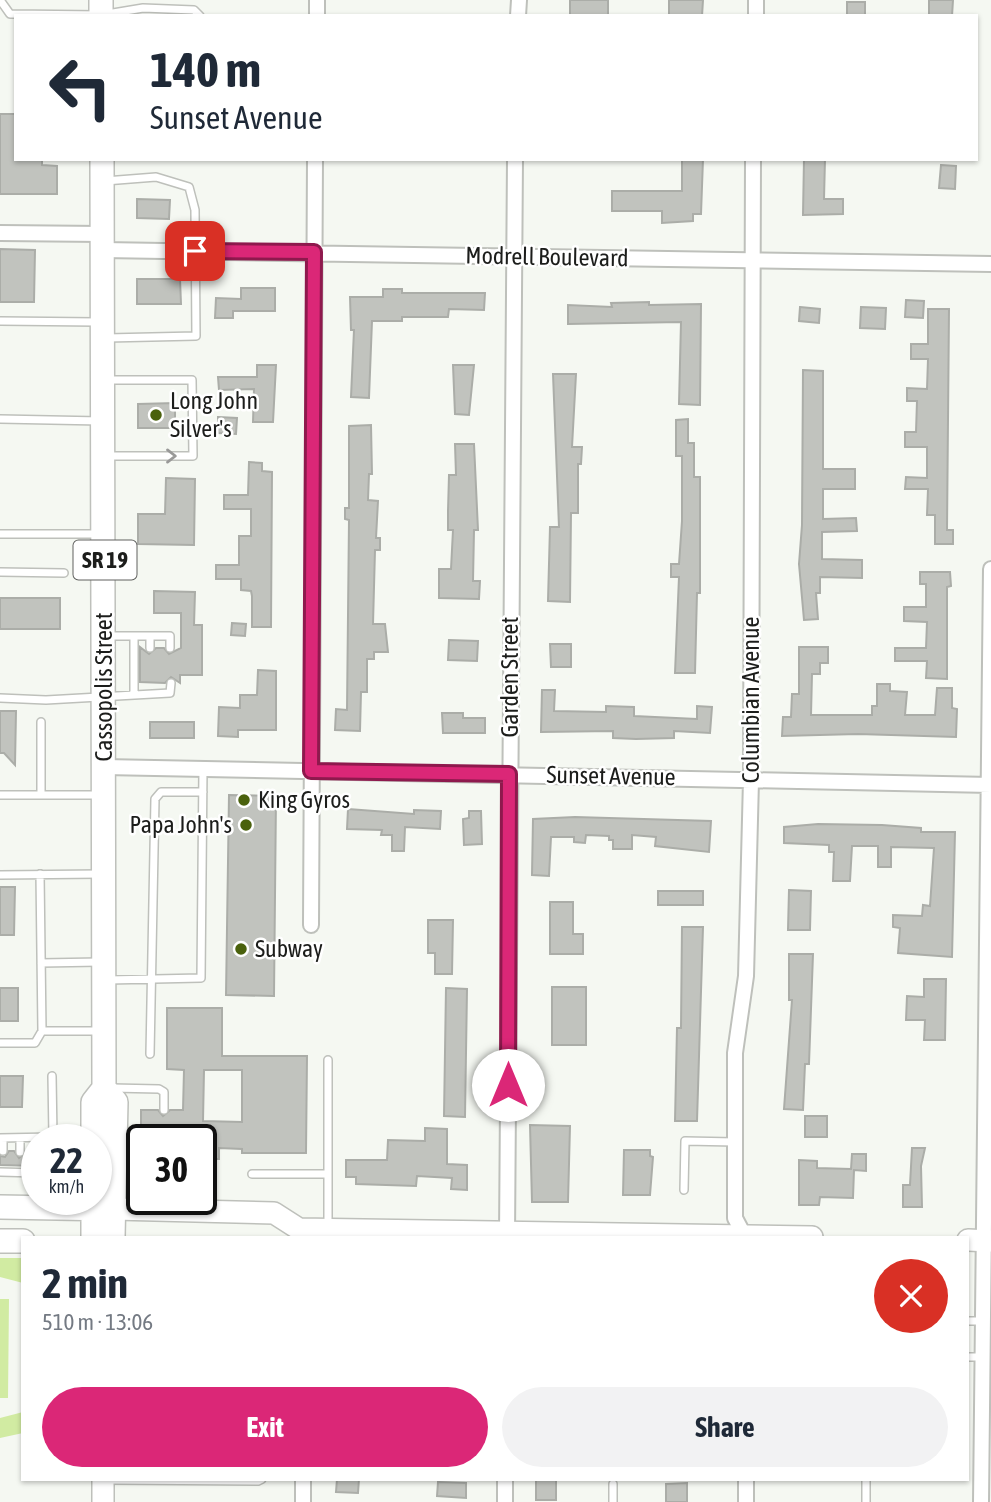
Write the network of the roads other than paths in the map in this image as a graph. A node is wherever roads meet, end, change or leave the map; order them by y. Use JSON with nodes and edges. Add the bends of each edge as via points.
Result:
{"nodes":[{"id":1,"x":0,"y":0,"type":"edge"},
{"id":2,"x":197,"y":13,"type":"edge"},
{"id":3,"x":14,"y":14,"type":"edge"},
{"id":4,"x":107,"y":14,"type":"edge"},
{"id":5,"x":315,"y":161,"type":"edge"},
{"id":6,"x":515,"y":161,"type":"edge"},
{"id":7,"x":754,"y":161,"type":"edge"},
{"id":8,"x":102,"y":170,"type":"edge"},
{"id":9,"x":0,"y":233,"type":"edge"},
{"id":10,"x":102,"y":242,"type":"junction"},
{"id":11,"x":195,"y":251,"type":"junction"},
{"id":12,"x":314,"y":252,"type":"junction"},
{"id":13,"x":513,"y":256,"type":"junction"},
{"id":14,"x":752,"y":260,"type":"junction"},
{"id":15,"x":991,"y":264,"type":"edge"},
{"id":16,"x":0,"y":321,"type":"edge"},
{"id":17,"x":103,"y":330,"type":"junction"},
{"id":18,"x":103,"y":380,"type":"junction"},
{"id":19,"x":0,"y":419,"type":"edge"},
{"id":20,"x":102,"y":421,"type":"junction"},
{"id":21,"x":103,"y":456,"type":"junction"},
{"id":22,"x":0,"y":534,"type":"edge"},
{"id":23,"x":105,"y":534,"type":"junction"},
{"id":24,"x":991,"y":569,"type":"edge"},
{"id":25,"x":0,"y":572,"type":"edge"},
{"id":26,"x":64,"y":573,"type":"dead end"},
{"id":27,"x":104,"y":636,"type":"junction"},
{"id":28,"x":134,"y":636,"type":"junction"},
{"id":29,"x":150,"y":636,"type":"junction"},
{"id":30,"x":150,"y":648,"type":"dead end"},
{"id":31,"x":170,"y":648,"type":"dead end"},
{"id":32,"x":150,"y":683,"type":"dead end"},
{"id":33,"x":170,"y":683,"type":"dead end"},
{"id":34,"x":134,"y":694,"type":"junction"},
{"id":35,"x":150,"y":694,"type":"junction"},
{"id":36,"x":104,"y":695,"type":"junction"},
{"id":37,"x":0,"y":698,"type":"edge"},
{"id":38,"x":41,"y":722,"type":"dead end"},
{"id":39,"x":104,"y":767,"type":"junction"},
{"id":40,"x":203,"y":769,"type":"junction"},
{"id":41,"x":311,"y":771,"type":"junction"},
{"id":42,"x":509,"y":774,"type":"junction"},
{"id":43,"x":751,"y":780,"type":"junction"},
{"id":44,"x":990,"y":785,"type":"edge"},
{"id":45,"x":203,"y":792,"type":"junction"},
{"id":46,"x":0,"y":795,"type":"edge"},
{"id":47,"x":41,"y":795,"type":"junction"},
{"id":48,"x":104,"y":795,"type":"junction"},
{"id":49,"x":40,"y":874,"type":"junction"},
{"id":50,"x":104,"y":874,"type":"junction"},
{"id":51,"x":0,"y":875,"type":"edge"},
{"id":52,"x":311,"y":925,"type":"dead end"},
{"id":53,"x":41,"y":963,"type":"junction"},
{"id":54,"x":104,"y":971,"type":"junction"},
{"id":55,"x":151,"y":980,"type":"junction"},
{"id":56,"x":43,"y":1031,"type":"junction"},
{"id":57,"x":104,"y":1031,"type":"junction"},
{"id":58,"x":0,"y":1043,"type":"edge"},
{"id":59,"x":150,"y":1054,"type":"dead end"},
{"id":60,"x":328,"y":1060,"type":"dead end"},
{"id":61,"x":52,"y":1076,"type":"dead end"},
{"id":62,"x":104,"y":1088,"type":"junction"},
{"id":63,"x":164,"y":1110,"type":"dead end"},
{"id":64,"x":52,"y":1124,"type":"edge"},
{"id":65,"x":93,"y":1124,"type":"edge"},
{"id":66,"x":1,"y":1138,"type":"edge"},
{"id":67,"x":20,"y":1138,"type":"joint"},
{"id":68,"x":735,"y":1142,"type":"junction"},
{"id":69,"x":3,"y":1151,"type":"dead end"},
{"id":70,"x":20,"y":1152,"type":"dead end"},
{"id":71,"x":115,"y":1154,"type":"junction"},
{"id":72,"x":126,"y":1154,"type":"edge"},
{"id":73,"x":112,"y":1164,"type":"edge"},
{"id":74,"x":21,"y":1169,"type":"edge"},
{"id":75,"x":2,"y":1170,"type":"edge"},
{"id":76,"x":252,"y":1174,"type":"dead end"},
{"id":77,"x":328,"y":1174,"type":"junction"},
{"id":78,"x":684,"y":1190,"type":"dead end"},
{"id":79,"x":0,"y":1207,"type":"edge"},
{"id":80,"x":21,"y":1207,"type":"edge"},
{"id":81,"x":217,"y":1212,"type":"edge"},
{"id":82,"x":98,"y":1215,"type":"edge"},
{"id":83,"x":104,"y":1215,"type":"edge"},
{"id":84,"x":328,"y":1230,"type":"junction"},
{"id":85,"x":443,"y":1234,"type":"edge"},
{"id":86,"x":507,"y":1234,"type":"edge"},
{"id":87,"x":295,"y":1235,"type":"edge"},
{"id":88,"x":93,"y":1236,"type":"edge"},
{"id":89,"x":113,"y":1236,"type":"edge"},
{"id":90,"x":666,"y":1236,"type":"edge"},
{"id":91,"x":744,"y":1236,"type":"edge"},
{"id":92,"x":981,"y":1240,"type":"edge"},
{"id":93,"x":0,"y":1241,"type":"edge"},
{"id":94,"x":21,"y":1241,"type":"edge"},
{"id":95,"x":969,"y":1321,"type":"edge"},
{"id":96,"x":984,"y":1321,"type":"junction"},
{"id":97,"x":969,"y":1357,"type":"edge"},
{"id":98,"x":987,"y":1357,"type":"edge"},
{"id":99,"x":103,"y":1481,"type":"edge"},
{"id":100,"x":204,"y":1481,"type":"edge"},
{"id":101,"x":259,"y":1481,"type":"edge"},
{"id":102,"x":303,"y":1481,"type":"edge"},
{"id":103,"x":505,"y":1481,"type":"edge"},
{"id":104,"x":746,"y":1481,"type":"edge"},
{"id":105,"x":866,"y":1481,"type":"edge"},
{"id":106,"x":613,"y":1484,"type":"dead end"},
{"id":107,"x":103,"y":1502,"type":"edge"},
{"id":108,"x":303,"y":1502,"type":"edge"},
{"id":109,"x":505,"y":1502,"type":"edge"},
{"id":110,"x":613,"y":1502,"type":"edge"},
{"id":111,"x":746,"y":1502,"type":"edge"},
{"id":112,"x":866,"y":1502,"type":"edge"},
{"id":113,"x":981,"y":1502,"type":"edge"}],
"edges":[{"from":1,"to":3,"type":"lane"},
{"from":2,"to":4,"type":"lane","via":[[143,8]]},
{"from":5,"to":12,"type":"street"},
{"from":6,"to":13,"type":"street","name":"Garden Street"},
{"from":7,"to":14,"type":"street","name":"Columbian Avenue"},
{"from":8,"to":10,"type":"main road","name":"Cassopolis Street","number":"SR 19"},
{"from":8,"to":11,"type":"lane","via":[[189,187],[195,210]]},
{"from":9,"to":10,"type":"street","name":"Modrell Boulevard"},
{"from":10,"to":11,"type":"street","name":"Modrell Boulevard"},
{"from":10,"to":17,"type":"main road","name":"Cassopolis Street","number":"SR 19"},
{"from":11,"to":12,"type":"street","name":"Modrell Boulevard"},
{"from":11,"to":17,"type":"lane","via":[[196,336]]},
{"from":12,"to":13,"type":"street","name":"Modrell Boulevard"},
{"from":12,"to":41,"type":"street"},
{"from":13,"to":14,"type":"street","name":"Modrell Boulevard"},
{"from":13,"to":42,"type":"street","name":"Garden Street"},
{"from":14,"to":15,"type":"street","name":"Modrell Boulevard"},
{"from":14,"to":43,"type":"street","name":"Columbian Avenue"},
{"from":16,"to":17,"type":"lane"},
{"from":17,"to":18,"type":"main road","name":"Cassopolis Street","number":"SR 19"},
{"from":18,"to":20,"type":"main road","name":"Cassopolis Street","number":"SR 19"},
{"from":21,"to":18,"type":"lane","one_way":true,"via":[[193,456],[192,380]]},
{"from":19,"to":20,"type":"lane"},
{"from":20,"to":21,"type":"main road","name":"Cassopolis Street","number":"SR 19"},
{"from":21,"to":23,"type":"main road","name":"Cassopolis Street","number":"SR 19"},
{"from":22,"to":23,"type":"lane"},
{"from":23,"to":27,"type":"main road","name":"Cassopolis Street","number":"SR 19"},
{"from":24,"to":44,"type":"street"},
{"from":25,"to":26,"type":"lane"},
{"from":27,"to":28,"type":"lane"},
{"from":27,"to":36,"type":"main road","name":"Cassopolis Street","number":"SR 19"},
{"from":28,"to":29,"type":"lane"},
{"from":28,"to":34,"type":"lane"},
{"from":29,"to":30,"type":"lane"},
{"from":29,"to":31,"type":"lane","via":[[170,636]]},
{"from":32,"to":35,"type":"lane"},
{"from":33,"to":35,"type":"lane","via":[[170,693]]},
{"from":34,"to":35,"type":"lane"},
{"from":34,"to":36,"type":"lane"},
{"from":36,"to":37,"type":"lane"},
{"from":36,"to":39,"type":"main road","name":"Cassopolis Street","number":"SR 19"},
{"from":38,"to":47,"type":"lane"},
{"from":39,"to":40,"type":"street","name":"Sunset Avenue"},
{"from":39,"to":48,"type":"main road","name":"Cassopolis Street","number":"SR 19"},
{"from":40,"to":41,"type":"street","name":"Sunset Avenue"},
{"from":40,"to":45,"type":"lane"},
{"from":41,"to":42,"type":"street","name":"Sunset Avenue"},
{"from":41,"to":52,"type":"street"},
{"from":42,"to":43,"type":"street","name":"Sunset Avenue"},
{"from":42,"to":86,"type":"street","name":"Garden Street"},
{"from":43,"to":44,"type":"street","name":"Sunset Avenue"},
{"from":43,"to":68,"type":"street","name":"Columbian Avenue","via":[[746,976],[736,1053]]},
{"from":44,"to":92,"type":"street"},
{"from":45,"to":55,"type":"lane","via":[[161,792],[155,799]]},
{"from":45,"to":55,"type":"lane","via":[[202,973],[196,980]]},
{"from":46,"to":47,"type":"lane"},
{"from":47,"to":48,"type":"lane"},
{"from":48,"to":50,"type":"main road","name":"Cassopolis Street","number":"SR 19"},
{"from":49,"to":50,"type":"lane"},
{"from":49,"to":51,"type":"lane"},
{"from":49,"to":53,"type":"lane"},
{"from":50,"to":54,"type":"main road","name":"Cassopolis Street","number":"SR 19"},
{"from":53,"to":54,"type":"lane"},
{"from":53,"to":56,"type":"lane"},
{"from":54,"to":55,"type":"lane"},
{"from":54,"to":57,"type":"main road","name":"Cassopolis Street","number":"SR 19"},
{"from":55,"to":59,"type":"lane"},
{"from":56,"to":57,"type":"lane"},
{"from":56,"to":58,"type":"lane","via":[[35,1043]]},
{"from":57,"to":62,"type":"main road","name":"Cassopolis Street","number":"SR 19"},
{"from":60,"to":77,"type":"lane"},
{"from":61,"to":64,"type":"lane"},
{"from":62,"to":63,"type":"lane","via":[[159,1089],[164,1092]]},
{"from":62,"to":65,"type":"main road","name":"Cassopolis Street","number":"SR 19","via":[[93,1102]]},
{"from":62,"to":71,"type":"main road","name":"Cassopolis Street","number":"SR 19","via":[[116,1102]]},
{"from":66,"to":67,"type":"lane"},
{"from":66,"to":69,"type":"lane"},
{"from":67,"to":70,"type":"lane"},
{"from":68,"to":78,"type":"lane","via":[[685,1141]]},
{"from":68,"to":91,"type":"street","name":"Columbian Avenue","via":[[735,1218]]},
{"from":71,"to":72,"type":"lane"},
{"from":71,"to":73,"type":"main road","name":"Cassopolis Street","number":"SR 19"},
{"from":74,"to":75,"type":"lane"},
{"from":76,"to":77,"type":"lane"},
{"from":77,"to":84,"type":"lane"},
{"from":79,"to":80,"type":"main road"},
{"from":81,"to":87,"type":"main road","via":[[274,1213]]},
{"from":82,"to":88,"type":"main road","name":"Cassopolis Street"},
{"from":83,"to":89,"type":"main road","name":"Cassopolis Street","number":"SR 19"},
{"from":84,"to":85,"type":"main road"},
{"from":84,"to":87,"type":"main road"},
{"from":85,"to":86,"type":"main road"},
{"from":86,"to":90,"type":"main road"},
{"from":92,"to":96,"type":"street"},
{"from":93,"to":94,"type":"main road"},
{"from":95,"to":96,"type":"lane"},
{"from":96,"to":98,"type":"street"},
{"from":97,"to":98,"type":"lane"},
{"from":98,"to":113,"type":"street"},
{"from":99,"to":107,"type":"main road"},
{"from":100,"to":101,"type":"lane"},
{"from":102,"to":108,"type":"street"},
{"from":103,"to":109,"type":"street"},
{"from":104,"to":111,"type":"street"},
{"from":105,"to":112,"type":"lane"},
{"from":106,"to":110,"type":"lane"}]}
